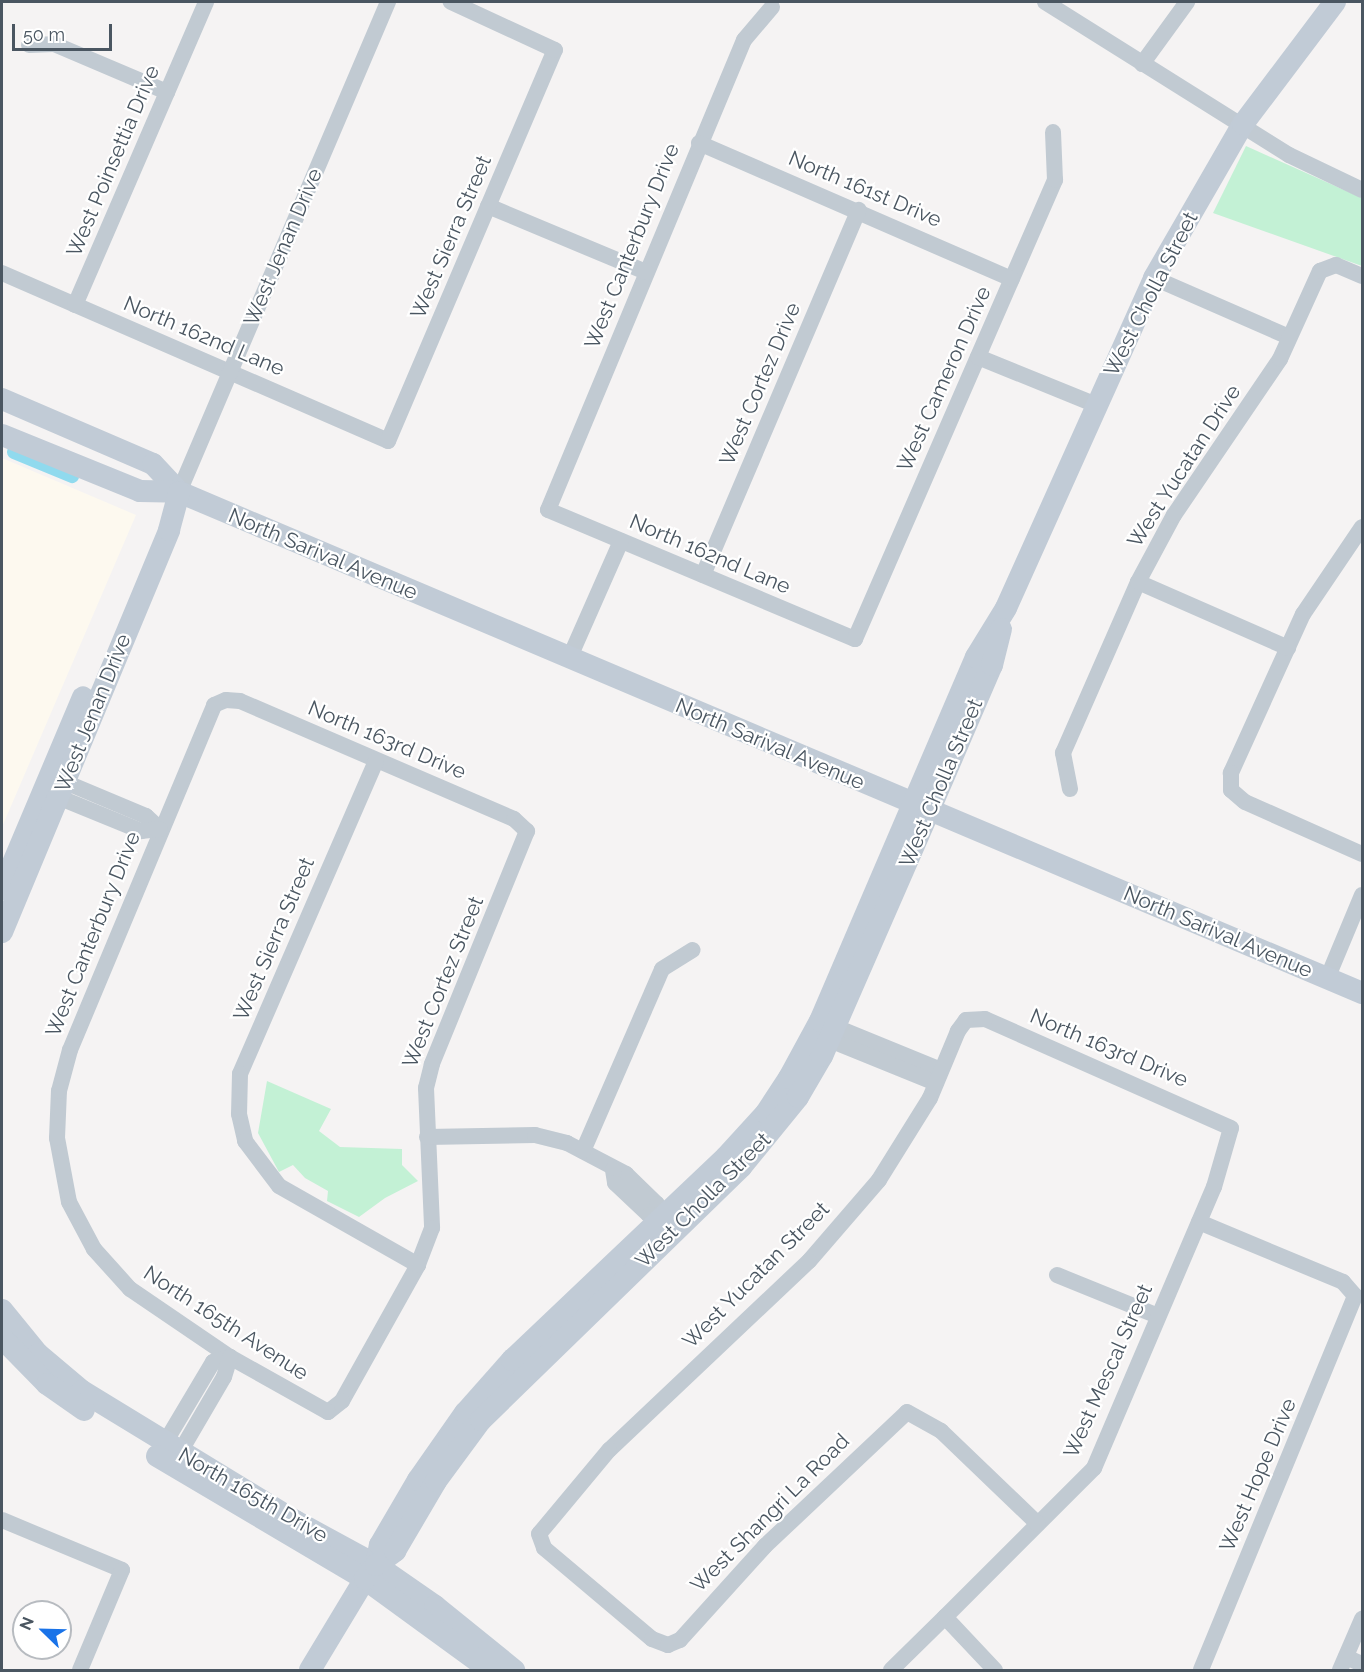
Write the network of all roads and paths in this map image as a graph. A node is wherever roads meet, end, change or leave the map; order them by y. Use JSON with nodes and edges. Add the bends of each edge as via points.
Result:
{"nodes":[{"id":1,"x":206,"y":2,"type":"edge"},
{"id":2,"x":388,"y":2,"type":"edge"},
{"id":3,"x":451,"y":2,"type":"edge"},
{"id":4,"x":1045,"y":2,"type":"edge"},
{"id":5,"x":1187,"y":2,"type":"edge"},
{"id":6,"x":1335,"y":2,"type":"edge"},
{"id":7,"x":772,"y":7,"type":"dead end"},
{"id":8,"x":29,"y":45,"type":"dead end"},
{"id":9,"x":1142,"y":64,"type":"junction"},
{"id":10,"x":167,"y":92,"type":"junction"},
{"id":11,"x":1243,"y":124,"type":"junction"},
{"id":12,"x":1053,"y":132,"type":"dead end"},
{"id":13,"x":699,"y":143,"type":"junction"},
{"id":14,"x":1362,"y":190,"type":"edge"},
{"id":15,"x":488,"y":206,"type":"junction"},
{"id":16,"x":859,"y":210,"type":"junction"},
{"id":17,"x":646,"y":272,"type":"junction"},
{"id":18,"x":2,"y":273,"type":"edge"},
{"id":19,"x":1362,"y":276,"type":"edge"},
{"id":20,"x":1154,"y":278,"type":"junction"},
{"id":21,"x":1012,"y":279,"type":"junction"},
{"id":22,"x":75,"y":305,"type":"junction"},
{"id":23,"x":1289,"y":337,"type":"junction"},
{"id":24,"x":978,"y":357,"type":"junction"},
{"id":25,"x":229,"y":372,"type":"junction"},
{"id":26,"x":5,"y":405,"type":"edge"},
{"id":27,"x":1096,"y":405,"type":"junction"},
{"id":28,"x":2,"y":435,"type":"edge"},
{"id":29,"x":388,"y":441,"type":"joint"},
{"id":30,"x":179,"y":492,"type":"junction"},
{"id":31,"x":548,"y":510,"type":"joint"},
{"id":32,"x":1362,"y":527,"type":"edge"},
{"id":33,"x":621,"y":541,"type":"junction"},
{"id":34,"x":702,"y":575,"type":"junction"},
{"id":35,"x":1138,"y":582,"type":"junction"},
{"id":36,"x":855,"y":639,"type":"joint"},
{"id":37,"x":1288,"y":648,"type":"junction"},
{"id":38,"x":570,"y":659,"type":"junction"},
{"id":39,"x":226,"y":700,"type":"joint"},
{"id":40,"x":376,"y":761,"type":"junction"},
{"id":41,"x":57,"y":788,"type":"junction"},
{"id":42,"x":1070,"y":789,"type":"dead end"},
{"id":43,"x":920,"y":807,"type":"junction"},
{"id":44,"x":160,"y":829,"type":"junction"},
{"id":45,"x":527,"y":831,"type":"joint"},
{"id":46,"x":1362,"y":854,"type":"edge"},
{"id":47,"x":2,"y":889,"type":"edge"},
{"id":48,"x":1362,"y":895,"type":"edge"},
{"id":49,"x":2,"y":932,"type":"edge"},
{"id":50,"x":693,"y":950,"type":"dead end"},
{"id":51,"x":1327,"y":979,"type":"junction"},
{"id":52,"x":1362,"y":993,"type":"edge"},
{"id":53,"x":966,"y":1020,"type":"joint"},
{"id":54,"x":825,"y":1030,"type":"junction"},
{"id":55,"x":939,"y":1077,"type":"junction"},
{"id":56,"x":1231,"y":1128,"type":"joint"},
{"id":57,"x":427,"y":1137,"type":"junction"},
{"id":58,"x":583,"y":1150,"type":"junction"},
{"id":59,"x":69,"y":1202,"type":"joint"},
{"id":60,"x":1199,"y":1222,"type":"junction"},
{"id":61,"x":668,"y":1224,"type":"junction"},
{"id":62,"x":418,"y":1265,"type":"junction"},
{"id":63,"x":1057,"y":1275,"type":"dead end"},
{"id":64,"x":2,"y":1311,"type":"edge"},
{"id":65,"x":1158,"y":1316,"type":"junction"},
{"id":66,"x":2,"y":1338,"type":"edge"},
{"id":67,"x":230,"y":1357,"type":"junction"},
{"id":68,"x":328,"y":1412,"type":"joint"},
{"id":69,"x":169,"y":1454,"type":"junction"},
{"id":70,"x":2,"y":1520,"type":"edge"},
{"id":71,"x":1038,"y":1524,"type":"junction"},
{"id":72,"x":371,"y":1572,"type":"junction"},
{"id":73,"x":945,"y":1617,"type":"junction"},
{"id":74,"x":1362,"y":1619,"type":"edge"},
{"id":75,"x":668,"y":1645,"type":"joint"},
{"id":76,"x":1343,"y":1664,"type":"edge"},
{"id":77,"x":1362,"y":1664,"type":"edge"},
{"id":78,"x":80,"y":1671,"type":"edge"},
{"id":79,"x":309,"y":1671,"type":"edge"},
{"id":80,"x":490,"y":1671,"type":"edge"},
{"id":81,"x":514,"y":1671,"type":"edge"},
{"id":82,"x":891,"y":1671,"type":"edge"},
{"id":83,"x":995,"y":1671,"type":"edge"},
{"id":84,"x":1201,"y":1671,"type":"edge"}],
"edges":[{"from":1,"to":10,"type":"street","name":"West Poinsettia Drive"},
{"from":2,"to":25,"type":"street","name":"West Jenan Drive"},
{"from":3,"to":15,"type":"street","name":"West Sierra Street","via":[[555,50]]},
{"from":4,"to":9,"type":"street"},
{"from":5,"to":9,"type":"street"},
{"from":6,"to":11,"type":"street","name":"West Cholla Street"},
{"from":7,"to":13,"type":"street","name":"West Canterbury Drive","via":[[744,40]]},
{"from":8,"to":10,"type":"street","via":[[54,44]]},
{"from":9,"to":11,"type":"street"},
{"from":10,"to":22,"type":"street","name":"West Poinsettia Drive"},
{"from":11,"to":14,"type":"street","via":[[1289,155]]},
{"from":11,"to":20,"type":"street","name":"West Cholla Street"},
{"from":12,"to":21,"type":"street","name":"West Cameron Drive","via":[[1055,180]]},
{"from":13,"to":16,"type":"street","name":"North 161st Drive"},
{"from":13,"to":17,"type":"street","name":"West Canterbury Drive"},
{"from":15,"to":17,"type":"street"},
{"from":15,"to":29,"type":"street","name":"West Sierra Street"},
{"from":16,"to":21,"type":"street","name":"North 161st Drive"},
{"from":16,"to":34,"type":"street","name":"West Cortez Drive"},
{"from":17,"to":31,"type":"street","name":"West Canterbury Drive"},
{"from":18,"to":22,"type":"street","name":"North 162nd Lane"},
{"from":19,"to":23,"type":"street","name":"West Yucatan Drive","via":[[1336,265],[1320,271]]},
{"from":20,"to":23,"type":"street"},
{"from":20,"to":27,"type":"street","name":"West Cholla Street"},
{"from":21,"to":24,"type":"street","name":"West Cameron Drive"},
{"from":22,"to":25,"type":"street","name":"North 162nd Lane"},
{"from":23,"to":35,"type":"street","name":"West Yucatan Drive","via":[[1280,359],[1174,515]]},
{"from":24,"to":27,"type":"street"},
{"from":24,"to":36,"type":"street","name":"West Cameron Drive"},
{"from":25,"to":29,"type":"street","name":"North 162nd Lane"},
{"from":25,"to":30,"type":"street","name":"West Jenan Drive"},
{"from":26,"to":30,"type":"street","name":"North Sarival Avenue","via":[[153,464]]},
{"from":27,"to":43,"type":"street","name":"West Cholla Street","via":[[1006,608],[992,665]]},
{"from":28,"to":30,"type":"street","name":"North Sarival Avenue","via":[[140,491]]},
{"from":30,"to":38,"type":"street","name":"North Sarival Avenue"},
{"from":30,"to":41,"type":"street","name":"West Jenan Drive","via":[[169,530]]},
{"from":31,"to":33,"type":"street","name":"North 162nd Lane"},
{"from":32,"to":37,"type":"street","via":[[1303,614]]},
{"from":33,"to":34,"type":"street","name":"North 162nd Lane"},
{"from":33,"to":38,"type":"street"},
{"from":34,"to":36,"type":"street","name":"North 162nd Lane"},
{"from":35,"to":37,"type":"street"},
{"from":35,"to":42,"type":"street","name":"West Yucatan Drive","via":[[1064,753]]},
{"from":37,"to":46,"type":"street","via":[[1231,773],[1231,790],[1245,802]]},
{"from":38,"to":43,"type":"street","name":"North Sarival Avenue"},
{"from":39,"to":40,"type":"street","name":"North 163rd Drive","via":[[240,701]]},
{"from":39,"to":44,"type":"street","name":"West Canterbury Drive","via":[[214,705]]},
{"from":40,"to":45,"type":"street","name":"North 163rd Drive","via":[[514,819]]},
{"from":40,"to":62,"type":"street","name":"West Sierra Street","via":[[240,1074],[240,1114],[245,1141],[279,1186]]},
{"from":41,"to":44,"type":"street","via":[[141,831]]},
{"from":41,"to":47,"type":"street","name":"West Jenan Drive"},
{"from":41,"to":49,"type":"street","name":"West Jenan Drive"},
{"from":43,"to":51,"type":"street","name":"North Sarival Avenue"},
{"from":43,"to":54,"type":"street","name":"West Cholla Street"},
{"from":44,"to":59,"type":"street","name":"West Canterbury Drive","via":[[70,1050],[59,1091],[57,1138]]},
{"from":45,"to":57,"type":"street","name":"West Cortez Street","via":[[432,1064],[426,1088]]},
{"from":48,"to":51,"type":"street"},
{"from":50,"to":58,"type":"street","via":[[662,969]]},
{"from":51,"to":52,"type":"street","name":"North Sarival Avenue"},
{"from":53,"to":55,"type":"street","name":"West Yucatan Street"},
{"from":53,"to":56,"type":"street","name":"North 163rd Drive","via":[[985,1019]]},
{"from":54,"to":55,"type":"street"},
{"from":54,"to":61,"type":"street","name":"West Cholla Street","via":[[766,1113]]},
{"from":55,"to":75,"type":"street","name":"West Yucatan Street","via":[[892,1164],[809,1261],[609,1450],[538,1534],[544,1548],[652,1639]]},
{"from":56,"to":60,"type":"street","name":"West Mescal Street"},
{"from":57,"to":58,"type":"street","via":[[535,1135]]},
{"from":57,"to":62,"type":"street","name":"West Cortez Street","via":[[432,1228]]},
{"from":58,"to":61,"type":"street","via":[[613,1170],[615,1183],[649,1215]]},
{"from":59,"to":67,"type":"street","name":"North 165th Avenue","via":[[94,1249],[130,1289]]},
{"from":60,"to":65,"type":"street","name":"West Mescal Street"},
{"from":60,"to":84,"type":"street","name":"West Hope Drive","via":[[1343,1282],[1355,1296]]},
{"from":61,"to":72,"type":"street","name":"West Cholla Street","via":[[481,1420],[449,1462],[395,1551]]},
{"from":62,"to":68,"type":"street","name":"West Cortez Street","via":[[342,1401]]},
{"from":63,"to":65,"type":"street"},
{"from":64,"to":69,"type":"street","name":"North 165th Drive","via":[[56,1371]]},
{"from":65,"to":71,"type":"street","name":"West Mescal Street","via":[[1094,1468]]},
{"from":66,"to":69,"type":"street","via":[[47,1384],[93,1417]]},
{"from":67,"to":68,"type":"street","name":"North 165th Avenue"},
{"from":67,"to":69,"type":"street","via":[[224,1377]]},
{"from":69,"to":72,"type":"street","name":"North 165th Drive"},
{"from":70,"to":78,"type":"street","via":[[122,1570]]},
{"from":71,"to":73,"type":"street","name":"West Mescal Street"},
{"from":71,"to":75,"type":"street","name":"West Shangri La Road","via":[[941,1431],[907,1412],[765,1546],[680,1641]]},
{"from":72,"to":79,"type":"street","name":"West Cholla Street"},
{"from":72,"to":80,"type":"street","name":"North 165th Drive"},
{"from":72,"to":81,"type":"street","name":"North 165th Drive","via":[[435,1606]]},
{"from":73,"to":82,"type":"street","name":"West Mescal Street"},
{"from":73,"to":83,"type":"street"},
{"from":74,"to":76,"type":"street"},
{"from":76,"to":77,"type":"street"}]}
